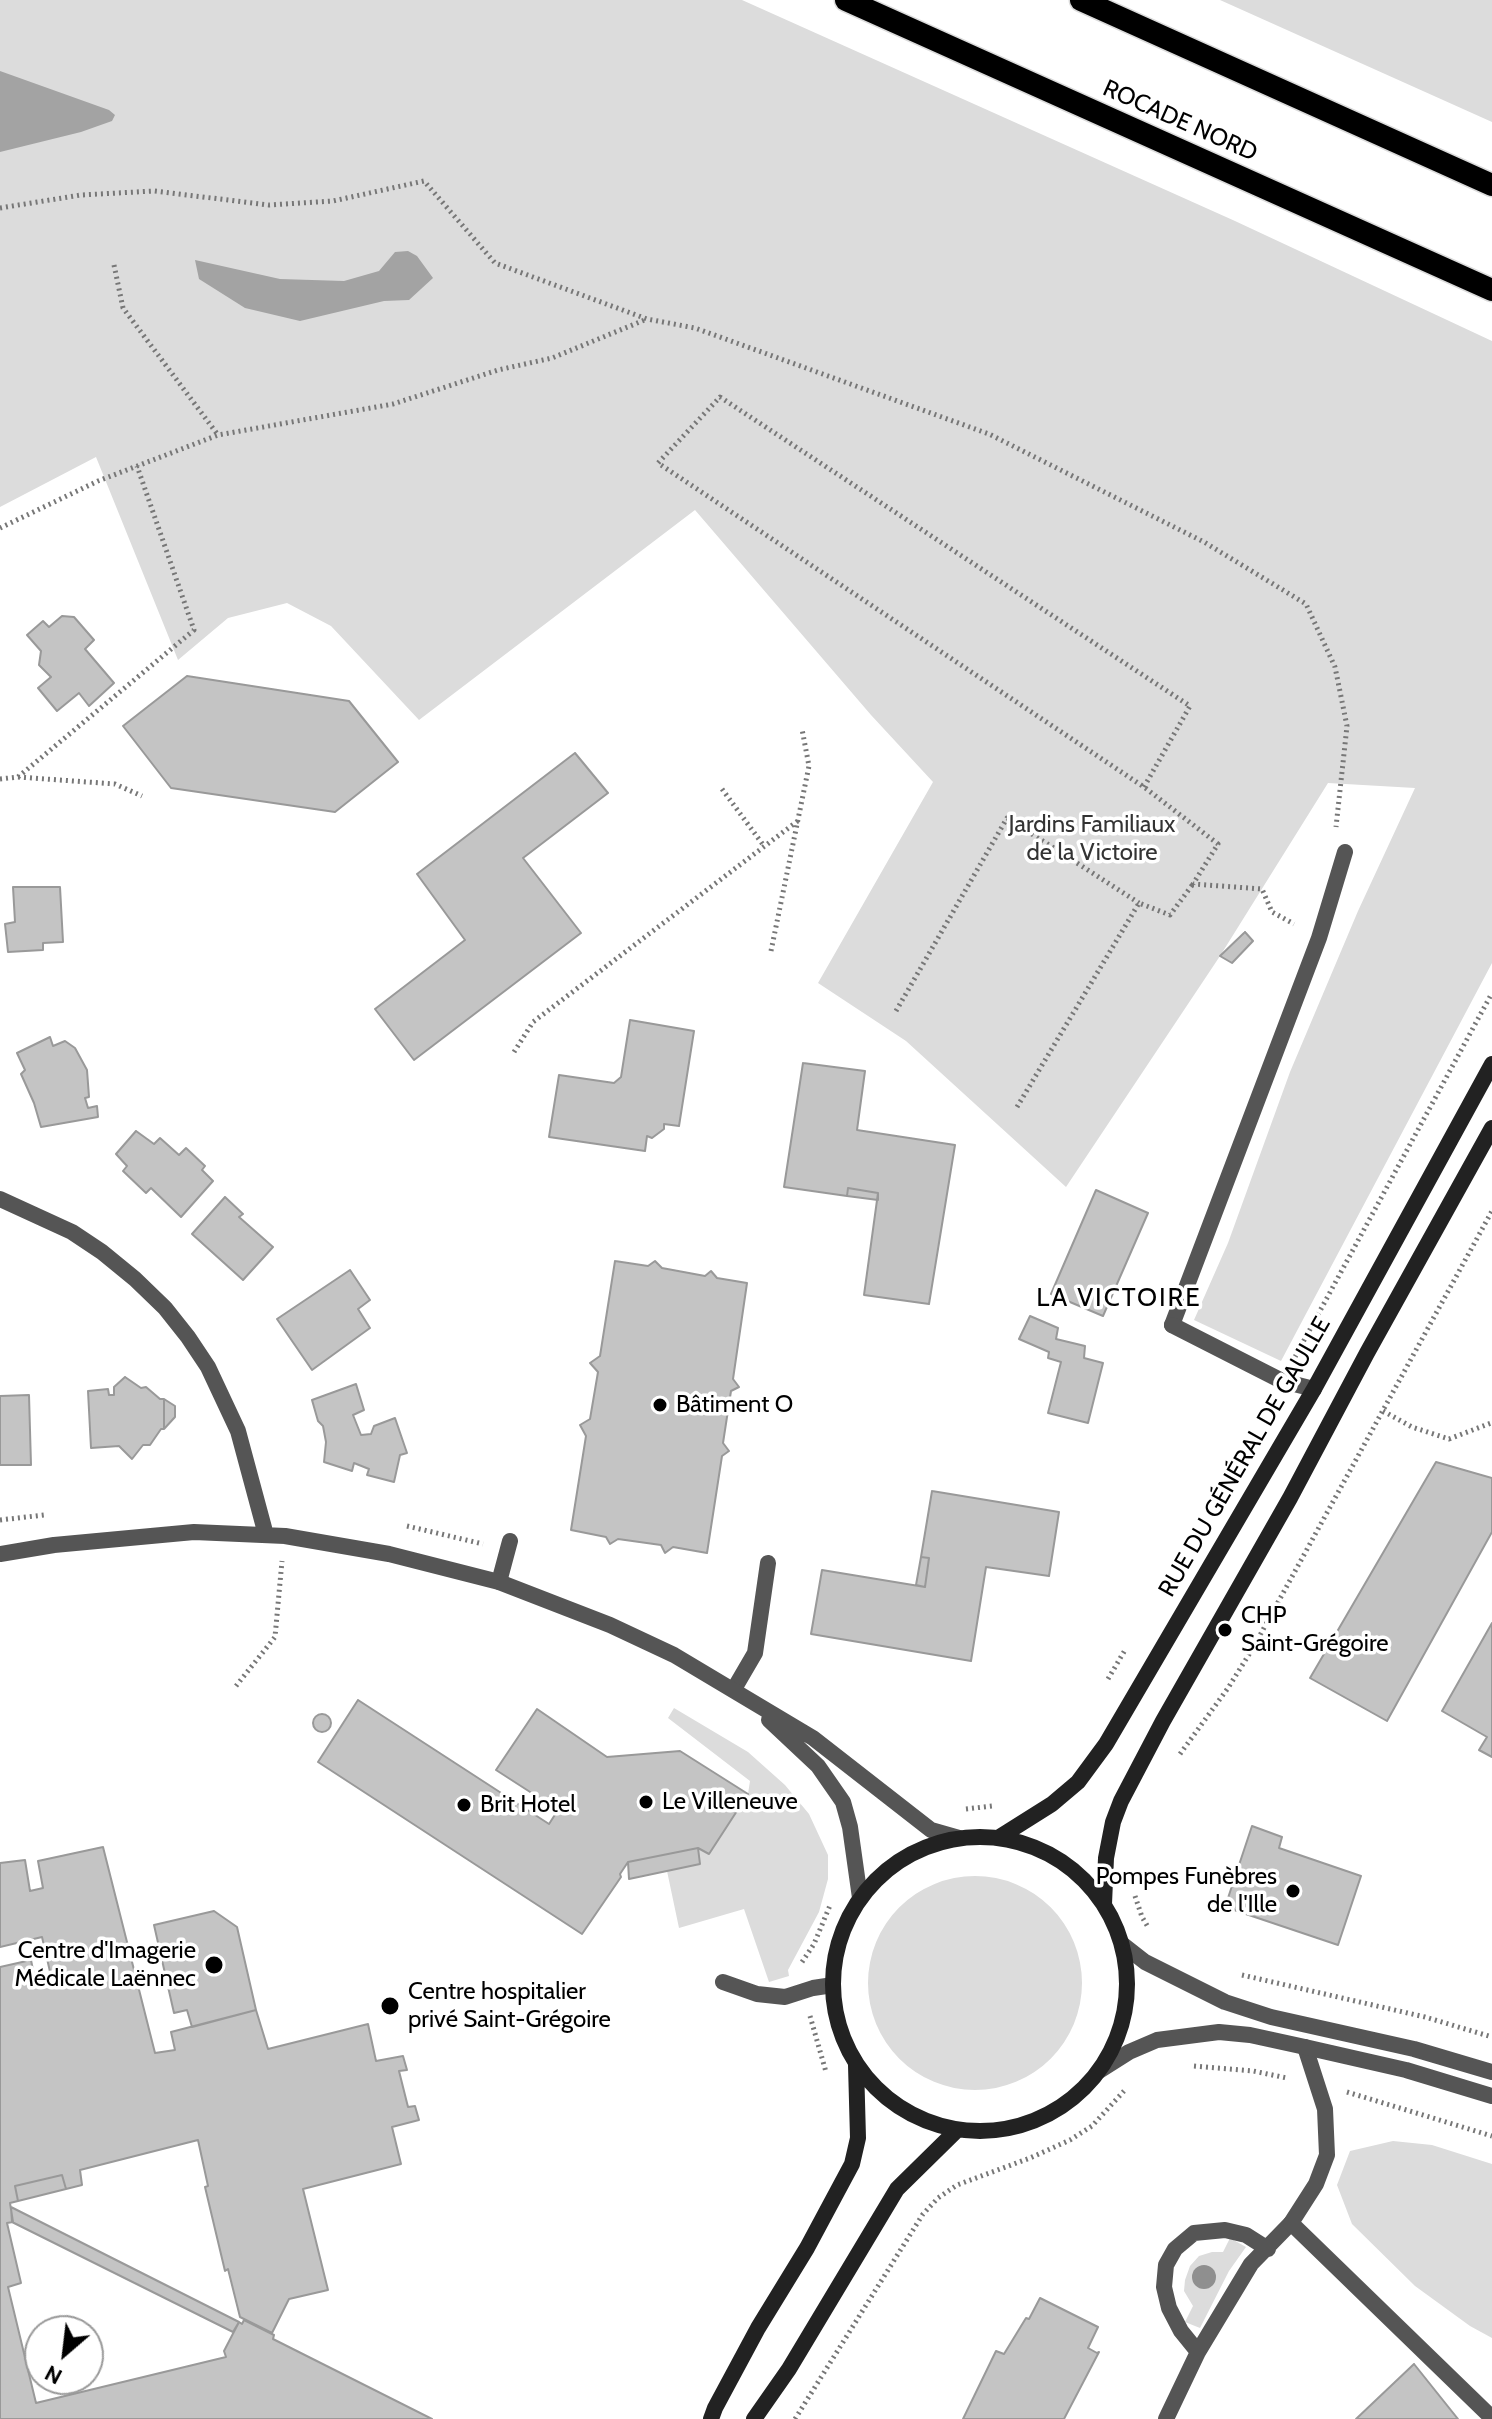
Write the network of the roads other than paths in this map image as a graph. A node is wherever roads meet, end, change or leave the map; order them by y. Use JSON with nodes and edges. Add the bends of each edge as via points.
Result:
{"nodes":[{"id":1,"x":846,"y":0,"type":"edge"},
{"id":2,"x":1081,"y":0,"type":"edge"},
{"id":3,"x":1492,"y":185,"type":"edge"},
{"id":4,"x":1492,"y":290,"type":"edge"},
{"id":5,"x":1345,"y":852,"type":"road end"},
{"id":6,"x":1492,"y":1064,"type":"edge"},
{"id":7,"x":1492,"y":1128,"type":"edge"},
{"id":8,"x":0,"y":1199,"type":"edge"},
{"id":9,"x":1314,"y":1389,"type":"junction"},
{"id":10,"x":266,"y":1535,"type":"junction"},
{"id":11,"x":510,"y":1541,"type":"dead end"},
{"id":12,"x":0,"y":1554,"type":"edge"},
{"id":13,"x":768,"y":1563,"type":"dead end"},
{"id":14,"x":499,"y":1582,"type":"junction"},
{"id":15,"x":736,"y":1690,"type":"junction"},
{"id":16,"x":959,"y":1838,"type":"junction"},
{"id":17,"x":998,"y":1838,"type":"junction"},
{"id":18,"x":860,"y":1898,"type":"junction"},
{"id":19,"x":1104,"y":1904,"type":"junction"},
{"id":20,"x":1122,"y":1944,"type":"junction"},
{"id":21,"x":723,"y":1982,"type":"dead end"},
{"id":22,"x":833,"y":1985,"type":"junction"},
{"id":23,"x":1305,"y":2047,"type":"junction"},
{"id":24,"x":856,"y":2065,"type":"junction"},
{"id":25,"x":1099,"y":2071,"type":"junction"},
{"id":26,"x":1492,"y":2072,"type":"edge"},
{"id":27,"x":1492,"y":2096,"type":"edge"},
{"id":28,"x":957,"y":2130,"type":"junction"},
{"id":29,"x":1291,"y":2223,"type":"junction"},
{"id":30,"x":1268,"y":2249,"type":"junction"},
{"id":31,"x":1198,"y":2352,"type":"junction"},
{"id":32,"x":1492,"y":2418,"type":"edge"},
{"id":33,"x":711,"y":2419,"type":"edge"},
{"id":34,"x":754,"y":2419,"type":"edge"},
{"id":35,"x":1166,"y":2419,"type":"edge"}],
"edges":[{"from":1,"to":4,"type":"highway","name":"ROCADE NORD"},
{"from":2,"to":3,"type":"highway"},
{"from":5,"to":9,"type":"street","via":[[1319,938],[1172,1325],[1282,1381]]},
{"from":6,"to":9,"type":"main road","name":"RUE DU GÉNÉRAL DE GAULLE"},
{"from":7,"to":19,"type":"main road","via":[[1121,1801],[1106,1858]]},
{"from":8,"to":10,"type":"street","via":[[102,1252],[173,1318],[208,1367],[238,1431]]},
{"from":9,"to":17,"type":"main road","name":"RUE DU GÉNÉRAL DE GAULLE","via":[[1106,1744],[1078,1782]]},
{"from":10,"to":12,"type":"street","via":[[133,1536]]},
{"from":10,"to":14,"type":"street","via":[[389,1554]]},
{"from":11,"to":14,"type":"street"},
{"from":13,"to":15,"type":"street","via":[[755,1653]]},
{"from":14,"to":15,"type":"street","via":[[610,1625]]},
{"from":15,"to":16,"type":"street","via":[[813,1738],[931,1830]]},
{"from":15,"to":18,"type":"street","via":[[818,1766],[843,1802]]},
{"from":16,"to":17,"type":"main road"},
{"from":16,"to":18,"type":"main road","via":[[903,1859]]},
{"from":17,"to":19,"type":"main road","via":[[1058,1859]]},
{"from":18,"to":22,"type":"main road","via":[[838,1942]]},
{"from":19,"to":20,"type":"main road"},
{"from":20,"to":25,"type":"main road","via":[[1125,2010]]},
{"from":20,"to":26,"type":"street","via":[[1145,1962],[1225,2002]]},
{"from":21,"to":22,"type":"street","via":[[785,1997]]},
{"from":22,"to":24,"type":"main road","via":[[836,2016]]},
{"from":23,"to":25,"type":"street","via":[[1219,2032],[1168,2038],[1129,2052]]},
{"from":23,"to":27,"type":"street"},
{"from":23,"to":29,"type":"street","via":[[1325,2109],[1327,2155]]},
{"from":24,"to":28,"type":"main road","via":[[900,2107]]},
{"from":24,"to":33,"type":"main road","via":[[858,2138],[852,2164]]},
{"from":25,"to":28,"type":"main road","via":[[1081,2092],[1036,2120],[1011,2128]]},
{"from":28,"to":34,"type":"main road","via":[[897,2189]]},
{"from":29,"to":30,"type":"street"},
{"from":29,"to":32,"type":"street"},
{"from":30,"to":31,"type":"street","via":[[1251,2264]]},
{"from":30,"to":31,"type":"street","via":[[1225,2230],[1194,2233],[1175,2249],[1166,2265],[1164,2287],[1181,2331]]},
{"from":31,"to":35,"type":"street"}]}
